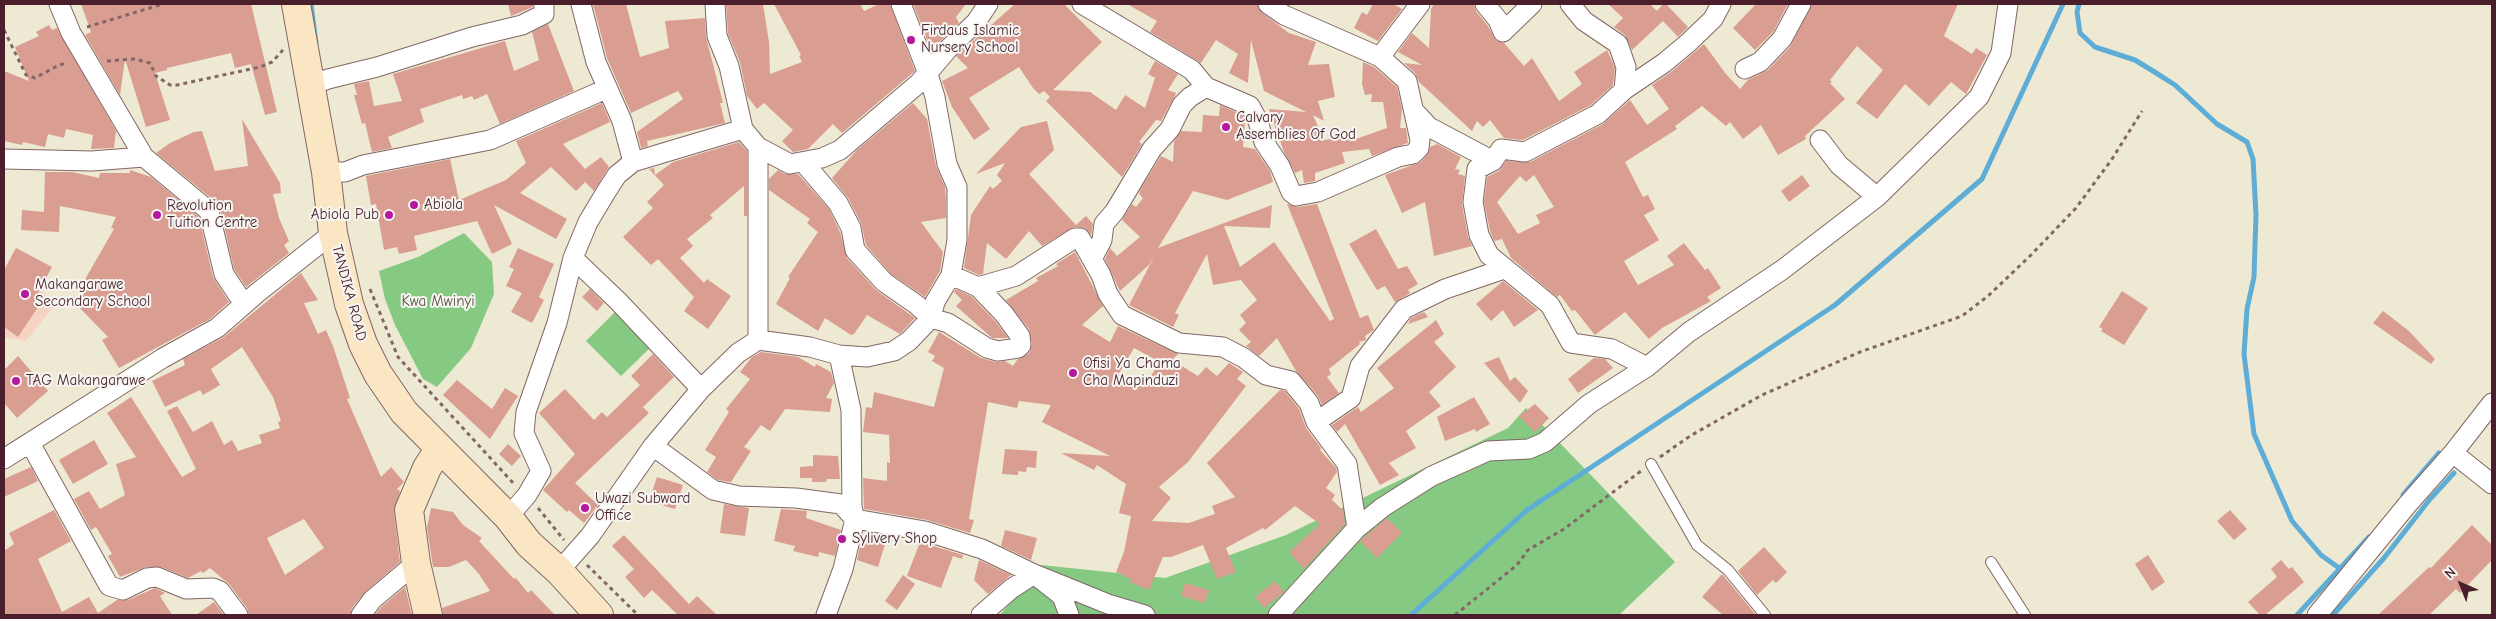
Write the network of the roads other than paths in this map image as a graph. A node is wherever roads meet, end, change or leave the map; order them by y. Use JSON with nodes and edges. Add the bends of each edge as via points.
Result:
{"nodes":[{"id":1,"x":59,"y":4,"type":"edge"},
{"id":2,"x":296,"y":4,"type":"edge"},
{"id":3,"x":545,"y":4,"type":"edge"},
{"id":4,"x":581,"y":4,"type":"edge"},
{"id":5,"x":716,"y":4,"type":"edge"},
{"id":6,"x":901,"y":4,"type":"edge"},
{"id":7,"x":988,"y":4,"type":"edge"},
{"id":8,"x":1082,"y":4,"type":"edge"},
{"id":9,"x":1268,"y":4,"type":"edge"},
{"id":10,"x":1420,"y":4,"type":"edge"},
{"id":11,"x":1485,"y":4,"type":"edge"},
{"id":12,"x":1532,"y":4,"type":"edge"},
{"id":13,"x":1570,"y":4,"type":"edge"},
{"id":14,"x":1721,"y":4,"type":"edge"},
{"id":15,"x":1801,"y":4,"type":"edge"},
{"id":16,"x":2008,"y":4,"type":"edge"},
{"id":17,"x":1380,"y":57,"type":"junction"},
{"id":18,"x":1745,"y":69,"type":"dead end"},
{"id":19,"x":927,"y":71,"type":"junction"},
{"id":20,"x":311,"y":85,"type":"junction"},
{"id":21,"x":1206,"y":87,"type":"junction"},
{"id":22,"x":606,"y":89,"type":"junction"},
{"id":23,"x":1624,"y":90,"type":"junction"},
{"id":24,"x":1413,"y":110,"type":"junction"},
{"id":25,"x":743,"y":129,"type":"junction"},
{"id":26,"x":1820,"y":140,"type":"dead end"},
{"id":27,"x":758,"y":147,"type":"junction"},
{"id":28,"x":144,"y":157,"type":"junction"},
{"id":29,"x":4,"y":159,"type":"edge"},
{"id":30,"x":1493,"y":161,"type":"junction"},
{"id":31,"x":633,"y":162,"type":"junction"},
{"id":32,"x":804,"y":163,"type":"junction"},
{"id":33,"x":326,"y":172,"type":"junction"},
{"id":34,"x":1877,"y":197,"type":"junction"},
{"id":35,"x":333,"y":232,"type":"junction"},
{"id":36,"x":573,"y":258,"type":"junction"},
{"id":37,"x":1092,"y":259,"type":"junction"},
{"id":38,"x":1504,"y":269,"type":"junction"},
{"id":39,"x":951,"y":275,"type":"junction"},
{"id":40,"x":978,"y":287,"type":"junction"},
{"id":41,"x":244,"y":304,"type":"junction"},
{"id":42,"x":931,"y":318,"type":"junction"},
{"id":43,"x":758,"y":340,"type":"junction"},
{"id":44,"x":839,"y":355,"type":"junction"},
{"id":45,"x":1647,"y":367,"type":"junction"},
{"id":46,"x":701,"y":389,"type":"junction"},
{"id":47,"x":2492,"y":403,"type":"edge"},
{"id":48,"x":1316,"y":422,"type":"junction"},
{"id":49,"x":30,"y":443,"type":"junction"},
{"id":50,"x":653,"y":446,"type":"junction"},
{"id":51,"x":439,"y":449,"type":"junction"},
{"id":52,"x":2453,"y":453,"type":"junction"},
{"id":53,"x":4,"y":459,"type":"edge"},
{"id":54,"x":1651,"y":464,"type":"road end"},
{"id":55,"x":2492,"y":484,"type":"edge"},
{"id":56,"x":508,"y":517,"type":"junction"},
{"id":57,"x":855,"y":519,"type":"junction"},
{"id":58,"x":1357,"y":528,"type":"junction"},
{"id":59,"x":567,"y":562,"type":"junction"},
{"id":60,"x":1991,"y":562,"type":"dead end"},
{"id":61,"x":416,"y":563,"type":"junction"},
{"id":62,"x":1034,"y":574,"type":"junction"},
{"id":63,"x":238,"y":615,"type":"edge"},
{"id":64,"x":361,"y":615,"type":"edge"},
{"id":65,"x":428,"y":615,"type":"edge"},
{"id":66,"x":599,"y":615,"type":"edge"},
{"id":67,"x":826,"y":615,"type":"edge"},
{"id":68,"x":981,"y":615,"type":"edge"},
{"id":69,"x":1069,"y":615,"type":"edge"},
{"id":70,"x":1145,"y":615,"type":"edge"},
{"id":71,"x":1278,"y":615,"type":"edge"},
{"id":72,"x":1765,"y":615,"type":"edge"},
{"id":73,"x":2025,"y":615,"type":"edge"},
{"id":74,"x":2317,"y":615,"type":"edge"}],
"edges":[{"from":1,"to":28,"type":"street","via":[[71,33]]},
{"from":2,"to":20,"type":"street","name":"TANDIKA ROAD"},
{"from":3,"to":20,"type":"street","via":[[544,14],[522,25]]},
{"from":4,"to":22,"type":"street"},
{"from":5,"to":25,"type":"street","via":[[717,36],[729,66]]},
{"from":6,"to":19,"type":"street"},
{"from":7,"to":19,"type":"street","via":[[976,22]]},
{"from":8,"to":21,"type":"street","via":[[1192,70]]},
{"from":9,"to":17,"type":"street","via":[[1284,15]]},
{"from":10,"to":17,"type":"street"},
{"from":11,"to":12,"type":"street","via":[[1503,32]]},
{"from":13,"to":23,"type":"street","via":[[1584,22],[1618,44],[1626,66]]},
{"from":14,"to":23,"type":"street","via":[[1713,19],[1688,43]]},
{"from":15,"to":18,"type":"street","via":[[1782,39],[1760,62]]},
{"from":16,"to":34,"type":"street","via":[[2001,53],[1979,97]]},
{"from":17,"to":24,"type":"street","via":[[1408,81]]},
{"from":19,"to":32,"type":"street","via":[[919,83],[840,150]]},
{"from":19,"to":39,"type":"street","via":[[935,97],[946,164],[957,187],[956,240]]},
{"from":20,"to":33,"type":"street","name":"TANDIKA ROAD"},
{"from":21,"to":24,"type":"street","via":[[1250,106],[1264,142],[1296,196],[1318,192],[1414,154],[1420,140]]},
{"from":21,"to":37,"type":"street","via":[[1182,106],[1170,129],[1152,149],[1104,224],[1102,240]]},
{"from":22,"to":31,"type":"street","via":[[622,121]]},
{"from":22,"to":33,"type":"street","via":[[490,140],[364,165],[345,172]]},
{"from":23,"to":30,"type":"street","via":[[1598,114],[1525,152],[1501,149]]},
{"from":24,"to":30,"type":"street","via":[[1429,127]]},
{"from":25,"to":27,"type":"street"},
{"from":25,"to":31,"type":"street"},
{"from":26,"to":34,"type":"street","via":[[1839,164]]},
{"from":27,"to":32,"type":"street","via":[[790,164]]},
{"from":27,"to":43,"type":"street"},
{"from":28,"to":29,"type":"street","via":[[92,161]]},
{"from":28,"to":41,"type":"street","via":[[208,211],[224,274]]},
{"from":30,"to":38,"type":"street","via":[[1478,169],[1473,202],[1486,249]]},
{"from":31,"to":36,"type":"street","via":[[617,175],[606,192],[588,222]]},
{"from":32,"to":42,"type":"street","via":[[838,203],[851,228],[855,250],[884,282]]},
{"from":33,"to":35,"type":"street","name":"TANDIKA ROAD"},
{"from":34,"to":45,"type":"street","via":[[1782,270],[1689,332]]},
{"from":35,"to":41,"type":"street"},
{"from":35,"to":51,"type":"street","name":"TANDIKA ROAD","via":[[349,304],[363,344],[378,374],[404,412]]},
{"from":36,"to":46,"type":"street"},
{"from":36,"to":56,"type":"street","via":[[557,323],[526,412],[524,433],[542,471],[527,496]]},
{"from":37,"to":40,"type":"street","via":[[1077,237],[1016,276]]},
{"from":37,"to":48,"type":"street","via":[[1122,315],[1179,343],[1223,347],[1266,375],[1291,381],[1309,403]]},
{"from":38,"to":45,"type":"street","via":[[1550,305],[1571,343],[1612,349]]},
{"from":38,"to":48,"type":"street","via":[[1445,289],[1404,309],[1360,366],[1351,398]]},
{"from":39,"to":40,"type":"street"},
{"from":39,"to":42,"type":"street","via":[[935,302]]},
{"from":40,"to":42,"type":"street","via":[[1020,336],[1018,348],[993,350],[948,323]]},
{"from":41,"to":49,"type":"street","via":[[217,328],[163,358]]},
{"from":42,"to":44,"type":"street","via":[[909,341],[894,351],[867,357]]},
{"from":43,"to":44,"type":"street","via":[[810,347]]},
{"from":43,"to":46,"type":"street","via":[[738,353]]},
{"from":44,"to":57,"type":"street","via":[[851,410],[852,507]]},
{"from":45,"to":58,"type":"street","via":[[1589,404],[1545,442],[1529,449],[1488,451],[1432,476]]},
{"from":46,"to":50,"type":"street"},
{"from":47,"to":52,"type":"street"},
{"from":48,"to":58,"type":"street","via":[[1347,464]]},
{"from":49,"to":53,"type":"street"},
{"from":49,"to":63,"type":"street","via":[[109,586],[123,590],[147,578],[157,577],[186,589],[213,588],[220,591]]},
{"from":50,"to":57,"type":"street","via":[[713,490],[740,496],[841,504]]},
{"from":50,"to":59,"type":"street","via":[[590,536]]},
{"from":51,"to":56,"type":"street","name":"TANDIKA ROAD"},
{"from":51,"to":61,"type":"street","via":[[409,510]]},
{"from":52,"to":55,"type":"street"},
{"from":52,"to":74,"type":"street"},
{"from":54,"to":72,"type":"lane","via":[[1697,545],[1728,570]]},
{"from":56,"to":59,"type":"street","name":"TANDIKA ROAD","via":[[529,544]]},
{"from":57,"to":62,"type":"street","via":[[925,531],[982,549]]},
{"from":57,"to":67,"type":"street","via":[[843,569]]},
{"from":58,"to":71,"type":"street"},
{"from":59,"to":66,"type":"street","name":"TANDIKA ROAD"},
{"from":60,"to":73,"type":"lane"},
{"from":61,"to":64,"type":"street","via":[[383,590]]},
{"from":61,"to":65,"type":"street"},
{"from":62,"to":68,"type":"street"},
{"from":62,"to":69,"type":"street","via":[[1062,596]]},
{"from":62,"to":70,"type":"street","via":[[1108,604]]}]}
